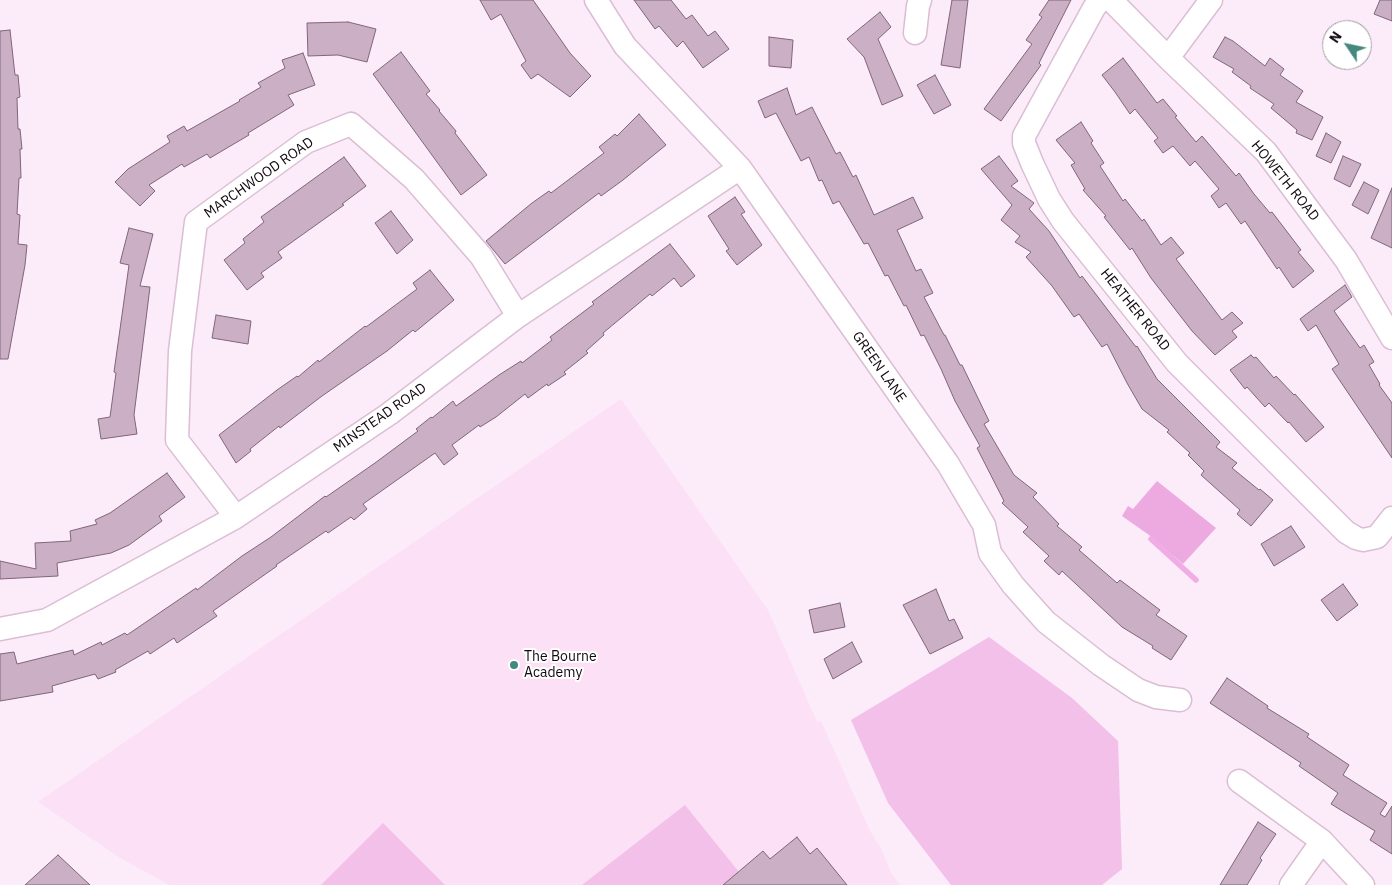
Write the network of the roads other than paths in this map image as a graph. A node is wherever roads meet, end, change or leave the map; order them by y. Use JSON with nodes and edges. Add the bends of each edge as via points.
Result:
{"nodes":[{"id":1,"x":596,"y":0,"type":"edge"},
{"id":2,"x":920,"y":0,"type":"edge"},
{"id":3,"x":1100,"y":0,"type":"edge"},
{"id":4,"x":1110,"y":0,"type":"edge"},
{"id":5,"x":1211,"y":0,"type":"edge"},
{"id":6,"x":915,"y":33,"type":"dead end"},
{"id":7,"x":1168,"y":58,"type":"junction"},
{"id":8,"x":740,"y":168,"type":"junction"},
{"id":9,"x":518,"y":316,"type":"junction"},
{"id":10,"x":1392,"y":338,"type":"edge"},
{"id":11,"x":236,"y":517,"type":"junction"},
{"id":12,"x":1392,"y":518,"type":"edge"},
{"id":13,"x":0,"y":629,"type":"edge"},
{"id":14,"x":1180,"y":700,"type":"dead end"},
{"id":15,"x":1239,"y":781,"type":"dead end"},
{"id":16,"x":1322,"y":841,"type":"junction"},
{"id":17,"x":1292,"y":885,"type":"edge"},
{"id":18,"x":1363,"y":885,"type":"edge"}],
"edges":[{"from":1,"to":8,"type":"street","name":"GREEN LANE","via":[[625,46]]},
{"from":2,"to":6,"type":"street"},
{"from":3,"to":12,"type":"street","name":"HEATHER ROAD","via":[[1024,136],[1024,143],[1049,199],[1177,362],[1346,532],[1363,540],[1377,536]]},
{"from":4,"to":7,"type":"street","name":"HOWETH ROAD"},
{"from":5,"to":7,"type":"street"},
{"from":7,"to":10,"type":"street","name":"HOWETH ROAD","via":[[1266,152],[1346,260]]},
{"from":8,"to":9,"type":"street","name":"MINSTEAD ROAD"},
{"from":8,"to":14,"type":"street","name":"GREEN LANE","via":[[948,464],[984,525],[990,553],[1012,585],[1046,622],[1101,665],[1138,690],[1156,697]]},
{"from":9,"to":11,"type":"street","name":"MINSTEAD ROAD","via":[[389,414]]},
{"from":9,"to":11,"type":"street","name":"MARCHWOOD ROAD","via":[[481,256],[414,179],[352,124],[298,147],[196,222],[180,351],[177,440]]},
{"from":11,"to":13,"type":"street","name":"MINSTEAD ROAD","via":[[46,620]]},
{"from":15,"to":16,"type":"street"},
{"from":16,"to":17,"type":"street"},
{"from":16,"to":18,"type":"street"}]}
